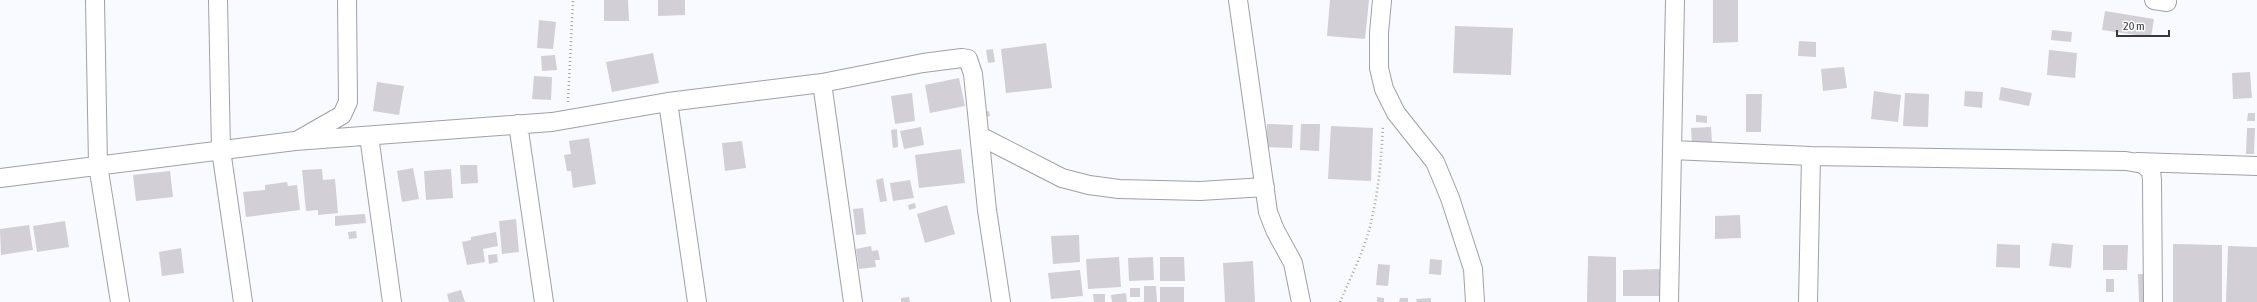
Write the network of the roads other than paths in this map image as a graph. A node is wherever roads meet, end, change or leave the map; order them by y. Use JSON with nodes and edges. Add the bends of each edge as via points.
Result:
{"nodes":[{"id":1,"x":95,"y":0,"type":"edge"},
{"id":2,"x":218,"y":0,"type":"edge"},
{"id":3,"x":347,"y":0,"type":"edge"},
{"id":4,"x":1238,"y":0,"type":"edge"},
{"id":5,"x":1382,"y":0,"type":"edge"},
{"id":6,"x":1675,"y":0,"type":"edge"},
{"id":7,"x":822,"y":82,"type":"junction"},
{"id":8,"x":668,"y":102,"type":"junction"},
{"id":9,"x":518,"y":124,"type":"junction"},
{"id":10,"x":369,"y":136,"type":"junction"},
{"id":11,"x":980,"y":136,"type":"junction"},
{"id":12,"x":295,"y":141,"type":"junction"},
{"id":13,"x":221,"y":150,"type":"junction"},
{"id":14,"x":1672,"y":150,"type":"junction"},
{"id":15,"x":1811,"y":156,"type":"junction"},
{"id":16,"x":2126,"y":161,"type":"junction"},
{"id":17,"x":98,"y":165,"type":"junction"},
{"id":18,"x":2257,"y":166,"type":"edge"},
{"id":19,"x":0,"y":178,"type":"edge"},
{"id":20,"x":1265,"y":187,"type":"junction"},
{"id":21,"x":120,"y":302,"type":"edge"},
{"id":22,"x":243,"y":302,"type":"edge"},
{"id":23,"x":392,"y":302,"type":"edge"},
{"id":24,"x":544,"y":302,"type":"edge"},
{"id":25,"x":697,"y":302,"type":"edge"},
{"id":26,"x":853,"y":302,"type":"edge"},
{"id":27,"x":1001,"y":302,"type":"edge"},
{"id":28,"x":1301,"y":302,"type":"edge"},
{"id":29,"x":1475,"y":302,"type":"edge"},
{"id":30,"x":1668,"y":302,"type":"edge"},
{"id":31,"x":1808,"y":302,"type":"edge"},
{"id":32,"x":2153,"y":302,"type":"edge"}],
"edges":[{"from":1,"to":17,"type":"street"},
{"from":2,"to":13,"type":"street"},
{"from":3,"to":12,"type":"street","via":[[348,102],[342,114]]},
{"from":4,"to":20,"type":"street"},
{"from":5,"to":29,"type":"street","via":[[1379,68],[1384,89],[1396,113],[1435,162],[1450,198],[1473,269]]},
{"from":6,"to":14,"type":"street"},
{"from":7,"to":8,"type":"street"},
{"from":7,"to":11,"type":"street","via":[[923,63],[968,59],[973,74]]},
{"from":7,"to":26,"type":"street"},
{"from":8,"to":9,"type":"street","via":[[552,122]]},
{"from":8,"to":25,"type":"street"},
{"from":9,"to":10,"type":"street"},
{"from":9,"to":24,"type":"street"},
{"from":10,"to":12,"type":"street"},
{"from":10,"to":23,"type":"street"},
{"from":11,"to":20,"type":"street","via":[[1062,178],[1089,185],[1119,189],[1200,191]]},
{"from":11,"to":27,"type":"street","via":[[987,210]]},
{"from":12,"to":13,"type":"street"},
{"from":13,"to":17,"type":"street"},
{"from":13,"to":22,"type":"street"},
{"from":14,"to":15,"type":"street"},
{"from":14,"to":30,"type":"street"},
{"from":15,"to":16,"type":"street"},
{"from":15,"to":31,"type":"street"},
{"from":16,"to":18,"type":"street"},
{"from":16,"to":32,"type":"street","via":[[2143,164],[2151,171]]},
{"from":17,"to":19,"type":"street"},
{"from":17,"to":21,"type":"street"},
{"from":20,"to":28,"type":"street","via":[[1268,212],[1293,263]]}]}
